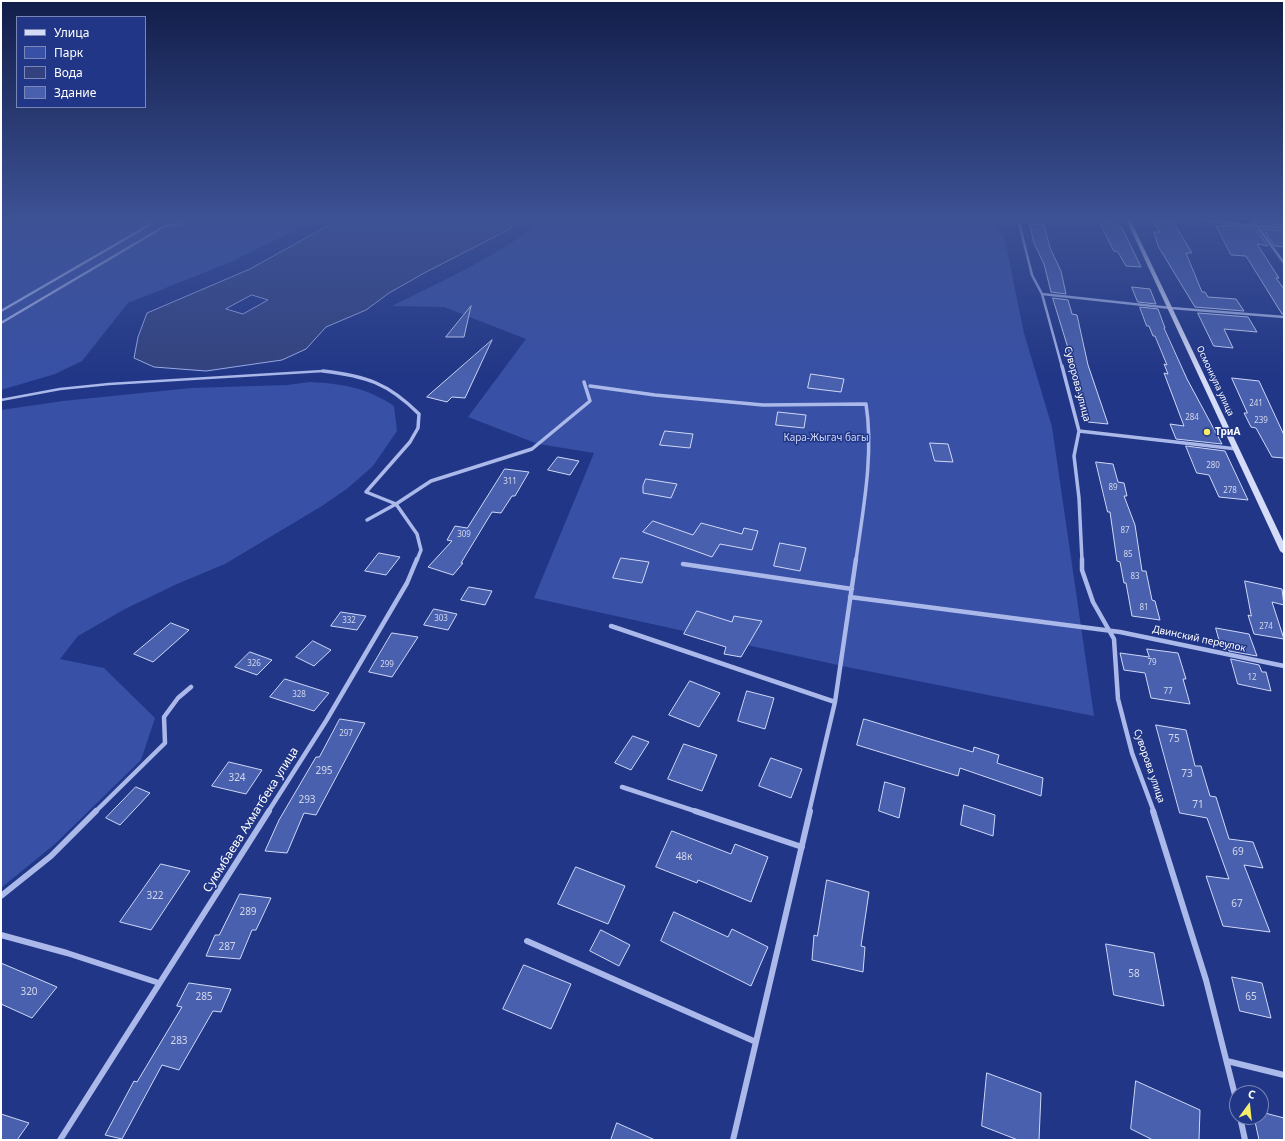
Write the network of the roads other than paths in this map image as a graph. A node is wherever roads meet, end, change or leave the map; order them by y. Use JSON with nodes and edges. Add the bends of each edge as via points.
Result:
{"nodes":[{"id":1,"x":68,"y":272,"type":"edge"},
{"id":2,"x":87,"y":272,"type":"edge"},
{"id":3,"x":1031,"y":272,"type":"edge"},
{"id":4,"x":1154,"y":272,"type":"edge"},
{"id":5,"x":1042,"y":294,"type":"junction"},
{"id":6,"x":1171,"y":308,"type":"junction"},
{"id":7,"x":1,"y":311,"type":"edge"},
{"id":8,"x":1284,"y":317,"type":"edge"},
{"id":9,"x":1,"y":323,"type":"edge"},
{"id":10,"x":323,"y":371,"type":"joint"},
{"id":11,"x":584,"y":382,"type":"dead end"},
{"id":12,"x":590,"y":386,"type":"dead end"},
{"id":13,"x":1,"y":400,"type":"edge"},
{"id":14,"x":1079,"y":431,"type":"junction"},
{"id":15,"x":1237,"y":449,"type":"junction"},
{"id":16,"x":396,"y":504,"type":"junction"},
{"id":17,"x":367,"y":520,"type":"dead end"},
{"id":18,"x":1284,"y":551,"type":"edge"},
{"id":19,"x":683,"y":564,"type":"dead end"},
{"id":20,"x":852,"y":589,"type":"junction"},
{"id":21,"x":850,"y":596,"type":"junction"},
{"id":22,"x":611,"y":626,"type":"dead end"},
{"id":23,"x":1110,"y":631,"type":"junction"},
{"id":24,"x":1284,"y":666,"type":"edge"},
{"id":25,"x":190,"y":687,"type":"dead end"},
{"id":26,"x":835,"y":702,"type":"junction"},
{"id":27,"x":622,"y":787,"type":"dead end"},
{"id":28,"x":802,"y":847,"type":"junction"},
{"id":29,"x":1,"y":896,"type":"edge"},
{"id":30,"x":1,"y":935,"type":"edge"},
{"id":31,"x":527,"y":941,"type":"dead end"},
{"id":32,"x":159,"y":983,"type":"junction"},
{"id":33,"x":756,"y":1042,"type":"junction"},
{"id":34,"x":1227,"y":1061,"type":"junction"},
{"id":35,"x":1284,"y":1074,"type":"edge"},
{"id":36,"x":1233,"y":1085,"type":"edge"},
{"id":37,"x":1242,"y":1125,"type":"edge"},
{"id":38,"x":60,"y":1140,"type":"edge"},
{"id":39,"x":733,"y":1140,"type":"edge"},
{"id":40,"x":1245,"y":1140,"type":"edge"}],
"edges":[{"from":1,"to":7,"type":"street"},
{"from":2,"to":9,"type":"street"},
{"from":3,"to":5,"type":"street","name":"Суворова улица"},
{"from":4,"to":6,"type":"street","name":"Осмонкула улица"},
{"from":5,"to":6,"type":"street"},
{"from":5,"to":14,"type":"street","name":"Суворова улица"},
{"from":6,"to":8,"type":"street"},
{"from":6,"to":15,"type":"street","name":"Осмонкула улица"},
{"from":10,"to":13,"type":"lane","via":[[109,384],[60,389]]},
{"from":10,"to":16,"type":"street","via":[[367,378],[399,395],[420,414],[418,428],[410,442],[366,492]]},
{"from":11,"to":16,"type":"street","via":[[590,401],[532,449],[431,481]]},
{"from":12,"to":20,"type":"street","via":[[763,405],[866,404],[869,424],[865,497]]},
{"from":14,"to":15,"type":"street"},
{"from":14,"to":23,"type":"street","name":"Суворова улица","via":[[1074,456],[1079,498],[1082,570],[1093,602]]},
{"from":15,"to":18,"type":"street","name":"Осмонкула улица"},
{"from":16,"to":17,"type":"street"},
{"from":16,"to":32,"type":"street","name":"Суюмбаева Ахматбека улица","via":[[418,534],[421,550],[407,583],[326,721]]},
{"from":19,"to":20,"type":"street"},
{"from":20,"to":21,"type":"street"},
{"from":21,"to":23,"type":"street","name":"Двинский переулок"},
{"from":21,"to":26,"type":"street"},
{"from":22,"to":26,"type":"street"},
{"from":23,"to":24,"type":"street","name":"Двинский переулок"},
{"from":23,"to":34,"type":"street","name":"Суворова улица","via":[[1114,639],[1118,699],[1132,753],[1154,813],[1206,980]]},
{"from":25,"to":29,"type":"street","via":[[164,717],[164,743],[51,856]]},
{"from":26,"to":28,"type":"street"},
{"from":27,"to":28,"type":"street"},
{"from":28,"to":33,"type":"street"},
{"from":30,"to":32,"type":"street"},
{"from":31,"to":33,"type":"street"},
{"from":32,"to":38,"type":"street","name":"Суюмбаева Ахматбека улица"},
{"from":33,"to":39,"type":"street"},
{"from":34,"to":35,"type":"street"},
{"from":34,"to":36,"type":"street","name":"Суворова улица"},
{"from":37,"to":40,"type":"street"}]}
